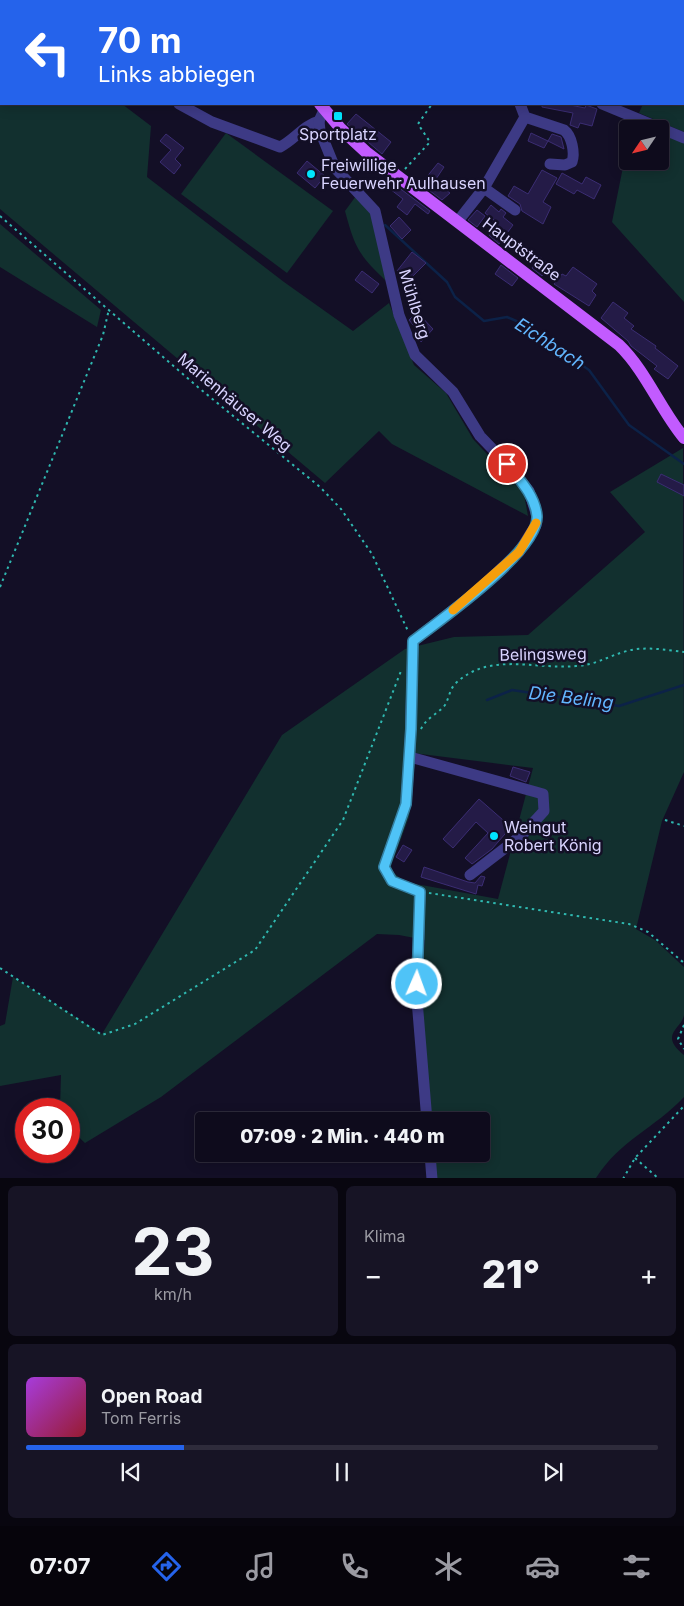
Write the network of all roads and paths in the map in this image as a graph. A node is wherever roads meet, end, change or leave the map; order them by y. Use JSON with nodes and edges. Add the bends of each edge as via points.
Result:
{"nodes":[{"id":1,"x":181,"y":105,"type":"edge"},
{"id":2,"x":431,"y":105,"type":"edge"},
{"id":3,"x":520,"y":105,"type":"edge"},
{"id":4,"x":604,"y":105,"type":"edge"},
{"id":5,"x":321,"y":111,"type":"edge"},
{"id":6,"x":525,"y":116,"type":"junction"},
{"id":7,"x":684,"y":138,"type":"edge"},
{"id":8,"x":550,"y":164,"type":"dead end"},
{"id":9,"x":398,"y":176,"type":"junction"},
{"id":10,"x":484,"y":188,"type":"junction"},
{"id":11,"x":515,"y":210,"type":"dead end"},
{"id":12,"x":0,"y":216,"type":"edge"},
{"id":13,"x":458,"y":221,"type":"junction"},
{"id":14,"x":109,"y":309,"type":"junction"},
{"id":15,"x":684,"y":438,"type":"edge"},
{"id":16,"x":0,"y":587,"type":"edge"},
{"id":17,"x":413,"y":641,"type":"junction"},
{"id":18,"x":684,"y":652,"type":"edge"},
{"id":19,"x":402,"y":669,"type":"dead end"},
{"id":20,"x":419,"y":731,"type":"dead end"},
{"id":21,"x":410,"y":757,"type":"junction"},
{"id":22,"x":665,"y":820,"type":"dead end"},
{"id":23,"x":684,"y":826,"type":"edge"},
{"id":24,"x":470,"y":875,"type":"dead end"},
{"id":25,"x":420,"y":892,"type":"junction"},
{"id":26,"x":684,"y":955,"type":"edge"},
{"id":27,"x":680,"y":960,"type":"junction"},
{"id":28,"x":684,"y":963,"type":"edge"},
{"id":29,"x":0,"y":968,"type":"edge"},
{"id":30,"x":684,"y":1026,"type":"edge"},
{"id":31,"x":684,"y":1049,"type":"edge"},
{"id":32,"x":684,"y":1106,"type":"edge"},
{"id":33,"x":426,"y":1112,"type":"edge"},
{"id":34,"x":636,"y":1158,"type":"junction"},
{"id":35,"x":431,"y":1162,"type":"edge"},
{"id":36,"x":432,"y":1178,"type":"edge"},
{"id":37,"x":623,"y":1178,"type":"edge"},
{"id":38,"x":659,"y":1178,"type":"edge"}],
"edges":[{"from":1,"to":5,"type":"street","via":[[212,122],[280,147]]},
{"from":2,"to":9,"type":"path","via":[[418,124],[430,142]]},
{"from":3,"to":6,"type":"street"},
{"from":4,"to":7,"type":"street"},
{"from":5,"to":9,"type":"main road","name":"Hauptstraße"},
{"from":5,"to":17,"type":"street","name":"Mühlberg","via":[[320,131],[335,168],[375,211],[400,315],[415,355],[453,392],[480,436],[529,491],[537,516],[536,525],[519,552],[476,592]]},
{"from":6,"to":8,"type":"street","via":[[564,130],[569,135],[574,155],[572,162]]},
{"from":6,"to":10,"type":"street"},
{"from":9,"to":13,"type":"main road","name":"Hauptstraße"},
{"from":10,"to":11,"type":"street"},
{"from":10,"to":13,"type":"street"},
{"from":12,"to":14,"type":"path","name":"Marienhäuser Weg"},
{"from":13,"to":15,"type":"main road","name":"Hauptstraße","via":[[619,345],[633,360]]},
{"from":14,"to":16,"type":"path","via":[[103,335]]},
{"from":14,"to":17,"type":"path","name":"Marienhäuser Weg","via":[[320,487],[341,509],[372,554]]},
{"from":17,"to":21,"type":"street"},
{"from":18,"to":20,"type":"path","name":"Belingsweg","via":[[628,650],[598,663],[575,667],[502,663],[472,671],[453,685],[444,705]]},
{"from":19,"to":29,"type":"path","via":[[343,820],[255,950],[135,1024],[102,1035]]},
{"from":21,"to":24,"type":"street","via":[[543,794],[544,811],[522,835]]},
{"from":21,"to":25,"type":"street","via":[[406,804],[384,867],[392,881]]},
{"from":22,"to":23,"type":"path"},
{"from":25,"to":27,"type":"path","via":[[629,924],[648,932]]},
{"from":25,"to":33,"type":"street","via":[[417,1000]]},
{"from":26,"to":27,"type":"path"},
{"from":27,"to":28,"type":"path"},
{"from":30,"to":31,"type":"path","via":[[678,1039]]},
{"from":32,"to":34,"type":"path"},
{"from":34,"to":37,"type":"path"},
{"from":34,"to":38,"type":"path"},
{"from":35,"to":36,"type":"street"}]}
